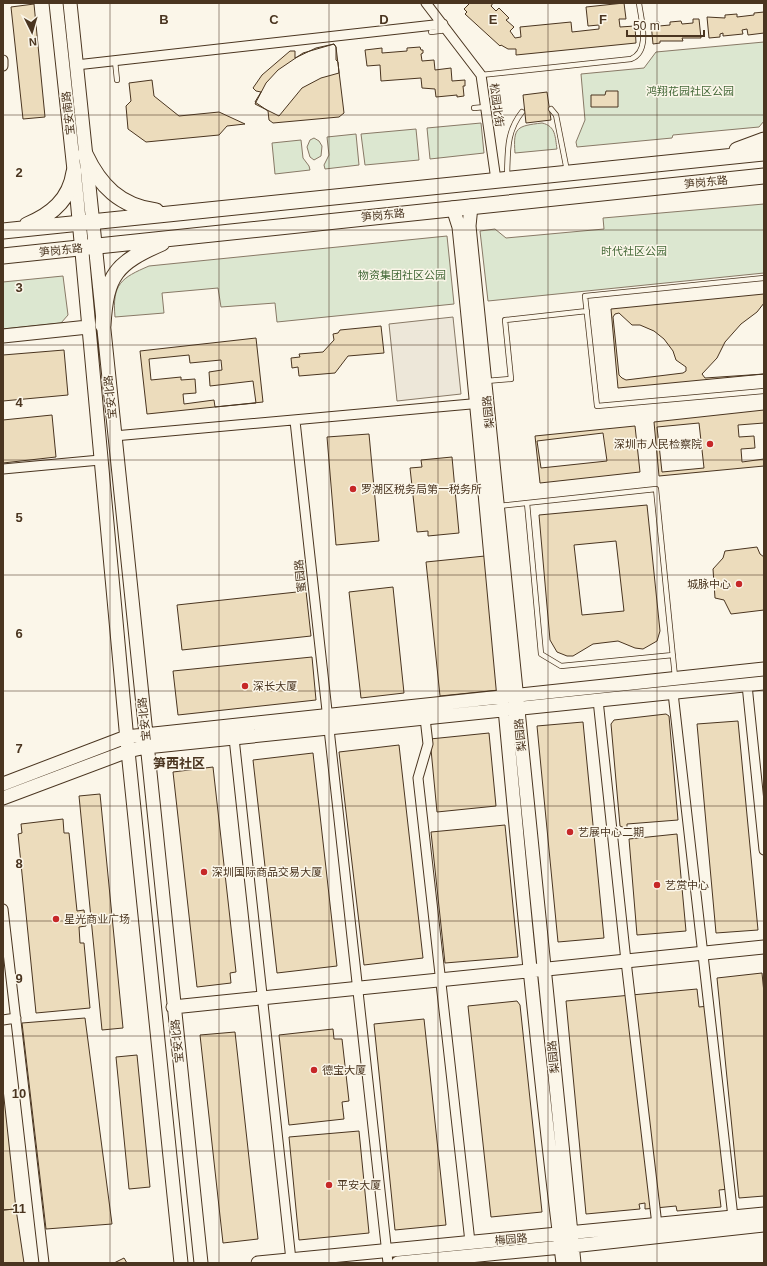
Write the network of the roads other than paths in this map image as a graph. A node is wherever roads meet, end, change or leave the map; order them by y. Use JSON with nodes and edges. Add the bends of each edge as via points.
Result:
{"nodes":[{"id":1,"x":56,"y":3,"type":"edge"},
{"id":2,"x":70,"y":3,"type":"edge"},
{"id":3,"x":426,"y":3,"type":"edge"},
{"id":4,"x":639,"y":3,"type":"edge"},
{"id":5,"x":445,"y":27,"type":"junction"},
{"id":6,"x":431,"y":32,"type":"dead end"},
{"id":7,"x":3,"y":60,"type":"edge"},
{"id":8,"x":115,"y":61,"type":"junction"},
{"id":9,"x":76,"y":65,"type":"junction"},
{"id":10,"x":3,"y":66,"type":"edge"},
{"id":11,"x":481,"y":75,"type":"junction"},
{"id":12,"x":117,"y":80,"type":"dead end"},
{"id":13,"x":485,"y":107,"type":"junction"},
{"id":14,"x":474,"y":108,"type":"dead end"},
{"id":15,"x":552,"y":109,"type":"dead end"},
{"id":16,"x":522,"y":112,"type":"dead end"},
{"id":17,"x":764,"y":140,"type":"edge"},
{"id":18,"x":764,"y":153,"type":"edge"},
{"id":19,"x":85,"y":154,"type":"junction"},
{"id":20,"x":715,"y":158,"type":"junction"},
{"id":21,"x":74,"y":172,"type":"junction"},
{"id":22,"x":568,"y":173,"type":"junction"},
{"id":23,"x":764,"y":176,"type":"edge"},
{"id":24,"x":735,"y":178,"type":"junction"},
{"id":25,"x":501,"y":180,"type":"junction"},
{"id":26,"x":764,"y":185,"type":"edge"},
{"id":27,"x":471,"y":206,"type":"junction"},
{"id":28,"x":453,"y":208,"type":"junction"},
{"id":29,"x":172,"y":214,"type":"junction"},
{"id":30,"x":85,"y":223,"type":"junction"},
{"id":31,"x":9,"y":231,"type":"edge"},
{"id":32,"x":174,"y":238,"type":"junction"},
{"id":33,"x":88,"y":247,"type":"junction"},
{"id":34,"x":3,"y":256,"type":"edge"},
{"id":35,"x":764,"y":278,"type":"edge"},
{"id":36,"x":587,"y":311,"type":"junction"},
{"id":37,"x":96,"y":326,"type":"junction"},
{"id":38,"x":3,"y":336,"type":"edge"},
{"id":39,"x":484,"y":381,"type":"junction"},
{"id":40,"x":764,"y":391,"type":"edge"},
{"id":41,"x":482,"y":403,"type":"junction"},
{"id":42,"x":295,"y":421,"type":"junction"},
{"id":43,"x":114,"y":436,"type":"junction"},
{"id":44,"x":100,"y":460,"type":"junction"},
{"id":45,"x":3,"y":469,"type":"edge"},
{"id":46,"x":527,"y":503,"type":"junction"},
{"id":47,"x":498,"y":506,"type":"junction"},
{"id":48,"x":673,"y":655,"type":"junction"},
{"id":49,"x":764,"y":669,"type":"edge"},
{"id":50,"x":675,"y":679,"type":"junction"},
{"id":51,"x":764,"y":683,"type":"edge"},
{"id":52,"x":747,"y":685,"type":"junction"},
{"id":53,"x":673,"y":693,"type":"junction"},
{"id":54,"x":598,"y":700,"type":"junction"},
{"id":55,"x":510,"y":702,"type":"junction"},
{"id":56,"x":425,"y":718,"type":"junction"},
{"id":57,"x":328,"y":721,"type":"junction"},
{"id":58,"x":126,"y":736,"type":"junction"},
{"id":59,"x":234,"y":738,"type":"junction"},
{"id":60,"x":146,"y":740,"type":"junction"},
{"id":61,"x":128,"y":752,"type":"junction"},
{"id":62,"x":3,"y":784,"type":"edge"},
{"id":63,"x":3,"y":798,"type":"edge"},
{"id":64,"x":764,"y":850,"type":"edge"},
{"id":65,"x":3,"y":909,"type":"edge"},
{"id":66,"x":764,"y":947,"type":"edge"},
{"id":67,"x":702,"y":954,"type":"junction"},
{"id":68,"x":626,"y":961,"type":"junction"},
{"id":69,"x":545,"y":970,"type":"junction"},
{"id":70,"x":531,"y":971,"type":"junction"},
{"id":71,"x":441,"y":979,"type":"junction"},
{"id":72,"x":357,"y":988,"type":"junction"},
{"id":73,"x":261,"y":998,"type":"junction"},
{"id":74,"x":173,"y":1007,"type":"junction"},
{"id":75,"x":16,"y":1018,"type":"junction"},
{"id":76,"x":3,"y":1020,"type":"edge"},
{"id":77,"x":764,"y":1214,"type":"edge"},
{"id":78,"x":733,"y":1217,"type":"junction"},
{"id":79,"x":657,"y":1225,"type":"junction"},
{"id":80,"x":764,"y":1225,"type":"edge"},
{"id":81,"x":566,"y":1240,"type":"junction"},
{"id":82,"x":470,"y":1242,"type":"junction"},
{"id":83,"x":387,"y":1257,"type":"edge"},
{"id":84,"x":290,"y":1260,"type":"junction"},
{"id":85,"x":44,"y":1263,"type":"edge"},
{"id":86,"x":181,"y":1263,"type":"edge"},
{"id":87,"x":201,"y":1263,"type":"edge"},
{"id":88,"x":258,"y":1263,"type":"edge"},
{"id":89,"x":398,"y":1263,"type":"edge"},
{"id":90,"x":563,"y":1263,"type":"edge"},
{"id":91,"x":574,"y":1263,"type":"edge"}],
"edges":[{"from":1,"to":21,"type":"street","name":"宝安南路"},
{"from":2,"to":9,"type":"street","name":"宝安南路"},
{"from":3,"to":5,"type":"street","name":"松园北街"},
{"from":4,"to":11,"type":"lane","via":[[643,43],[636,57]]},
{"from":5,"to":6,"type":"lane"},
{"from":5,"to":8,"type":"street","via":[[252,49]]},
{"from":5,"to":11,"type":"street","name":"松园北街"},
{"from":7,"to":10,"type":"street"},
{"from":8,"to":9,"type":"street"},
{"from":8,"to":12,"type":"lane"},
{"from":9,"to":19,"type":"street","name":"宝安南路"},
{"from":11,"to":13,"type":"street","name":"松园北街"},
{"from":13,"to":14,"type":"lane"},
{"from":13,"to":25,"type":"street","name":"松园北街"},
{"from":15,"to":22,"type":"lane","via":[[556,115]]},
{"from":16,"to":25,"type":"lane","via":[[514,122],[509,136]]},
{"from":17,"to":20,"type":"main road"},
{"from":18,"to":20,"type":"main road","name":"笋岗东路"},
{"from":19,"to":29,"type":"main road","via":[[99,180],[120,200],[140,208]]},
{"from":19,"to":30,"type":"street","name":"宝安南路"},
{"from":20,"to":22,"type":"main road","name":"笋岗东路"},
{"from":21,"to":30,"type":"street","name":"宝安南路"},
{"from":21,"to":31,"type":"main road","via":[[70,190],[61,203],[44,217]]},
{"from":22,"to":25,"type":"main road","name":"笋岗东路"},
{"from":23,"to":24,"type":"main road","name":"笋岗东路"},
{"from":24,"to":26,"type":"main road"},
{"from":24,"to":27,"type":"main road","name":"笋岗东路"},
{"from":25,"to":29,"type":"main road","name":"笋岗东路"},
{"from":27,"to":28,"type":"main road","name":"笋岗东路"},
{"from":27,"to":39,"type":"street","name":"梨园路","via":[[469,226]]},
{"from":28,"to":32,"type":"main road","name":"笋岗东路"},
{"from":28,"to":41,"type":"street","name":"梨园路","via":[[459,227]]},
{"from":29,"to":30,"type":"main road","name":"笋岗东路"},
{"from":30,"to":31,"type":"main road","name":"笋岗东路"},
{"from":30,"to":33,"type":"street","name":"宝安北路"},
{"from":32,"to":33,"type":"main road","name":"笋岗东路"},
{"from":32,"to":37,"type":"main road","via":[[135,256],[117,271],[107,291]]},
{"from":33,"to":34,"type":"main road","name":"笋岗东路"},
{"from":33,"to":37,"type":"street","name":"宝安北路"},
{"from":35,"to":36,"type":"lane","via":[[585,296]]},
{"from":36,"to":39,"type":"lane","via":[[505,320],[511,379]]},
{"from":36,"to":40,"type":"lane","via":[[597,406]]},
{"from":37,"to":38,"type":"street"},
{"from":37,"to":43,"type":"street","name":"宝安北路"},
{"from":37,"to":44,"type":"street","name":"宝安北路"},
{"from":39,"to":41,"type":"street","name":"梨园路"},
{"from":41,"to":42,"type":"street"},
{"from":41,"to":47,"type":"street","name":"梨园路"},
{"from":41,"to":55,"type":"street","name":"梨园路"},
{"from":42,"to":43,"type":"street"},
{"from":42,"to":57,"type":"street","name":"蜜园路"},
{"from":43,"to":60,"type":"street","name":"宝安北路"},
{"from":44,"to":45,"type":"street"},
{"from":44,"to":58,"type":"street","name":"宝安北路"},
{"from":46,"to":47,"type":"lane"},
{"from":46,"to":48,"type":"lane","via":[[541,654],[561,666]]},
{"from":46,"to":48,"type":"lane","via":[[656,489]]},
{"from":47,"to":55,"type":"street","name":"梨园路"},
{"from":48,"to":50,"type":"lane"},
{"from":49,"to":50,"type":"street"},
{"from":50,"to":55,"type":"street"},
{"from":51,"to":52,"type":"street"},
{"from":52,"to":53,"type":"street"},
{"from":52,"to":64,"type":"street"},
{"from":53,"to":54,"type":"street"},
{"from":53,"to":67,"type":"street"},
{"from":54,"to":55,"type":"street"},
{"from":54,"to":68,"type":"street"},
{"from":55,"to":56,"type":"street"},
{"from":55,"to":57,"type":"street"},
{"from":55,"to":69,"type":"street","name":"梨园路"},
{"from":55,"to":70,"type":"street","name":"梨园路"},
{"from":56,"to":57,"type":"street"},
{"from":56,"to":71,"type":"street","via":[[428,744],[418,778]]},
{"from":57,"to":59,"type":"street"},
{"from":57,"to":60,"type":"street"},
{"from":57,"to":72,"type":"street","name":"蜜园路"},
{"from":58,"to":60,"type":"street"},
{"from":58,"to":61,"type":"street","name":"宝安北路"},
{"from":58,"to":62,"type":"street"},
{"from":59,"to":60,"type":"street"},
{"from":59,"to":73,"type":"street"},
{"from":60,"to":61,"type":"street"},
{"from":60,"to":74,"type":"street","name":"宝安北路"},
{"from":61,"to":63,"type":"street"},
{"from":61,"to":86,"type":"street","name":"宝安北路"},
{"from":65,"to":75,"type":"street"},
{"from":66,"to":67,"type":"street"},
{"from":67,"to":68,"type":"street"},
{"from":67,"to":78,"type":"street"},
{"from":68,"to":69,"type":"street"},
{"from":68,"to":79,"type":"street"},
{"from":69,"to":70,"type":"street"},
{"from":69,"to":81,"type":"street","name":"梨园路"},
{"from":70,"to":71,"type":"street"},
{"from":70,"to":81,"type":"street","name":"梨园路"},
{"from":71,"to":72,"type":"street"},
{"from":71,"to":82,"type":"street"},
{"from":72,"to":73,"type":"street"},
{"from":72,"to":83,"type":"street","name":"蜜园路"},
{"from":73,"to":74,"type":"street"},
{"from":73,"to":84,"type":"street"},
{"from":74,"to":87,"type":"street","name":"宝安北路"},
{"from":75,"to":76,"type":"street"},
{"from":75,"to":85,"type":"street"},
{"from":77,"to":78,"type":"street","name":"梅园路"},
{"from":78,"to":79,"type":"street","name":"梅园路"},
{"from":79,"to":81,"type":"street","name":"梅园路"},
{"from":80,"to":81,"type":"street","name":"梅园路"},
{"from":81,"to":82,"type":"street","name":"梅园路"},
{"from":81,"to":89,"type":"street","name":"梅园路"},
{"from":81,"to":90,"type":"street","name":"梨园路"},
{"from":81,"to":91,"type":"street","name":"梨园路"},
{"from":82,"to":83,"type":"street","name":"梅园路"},
{"from":83,"to":84,"type":"street","name":"梅园路"},
{"from":84,"to":88,"type":"street","name":"梅园路"}]}
